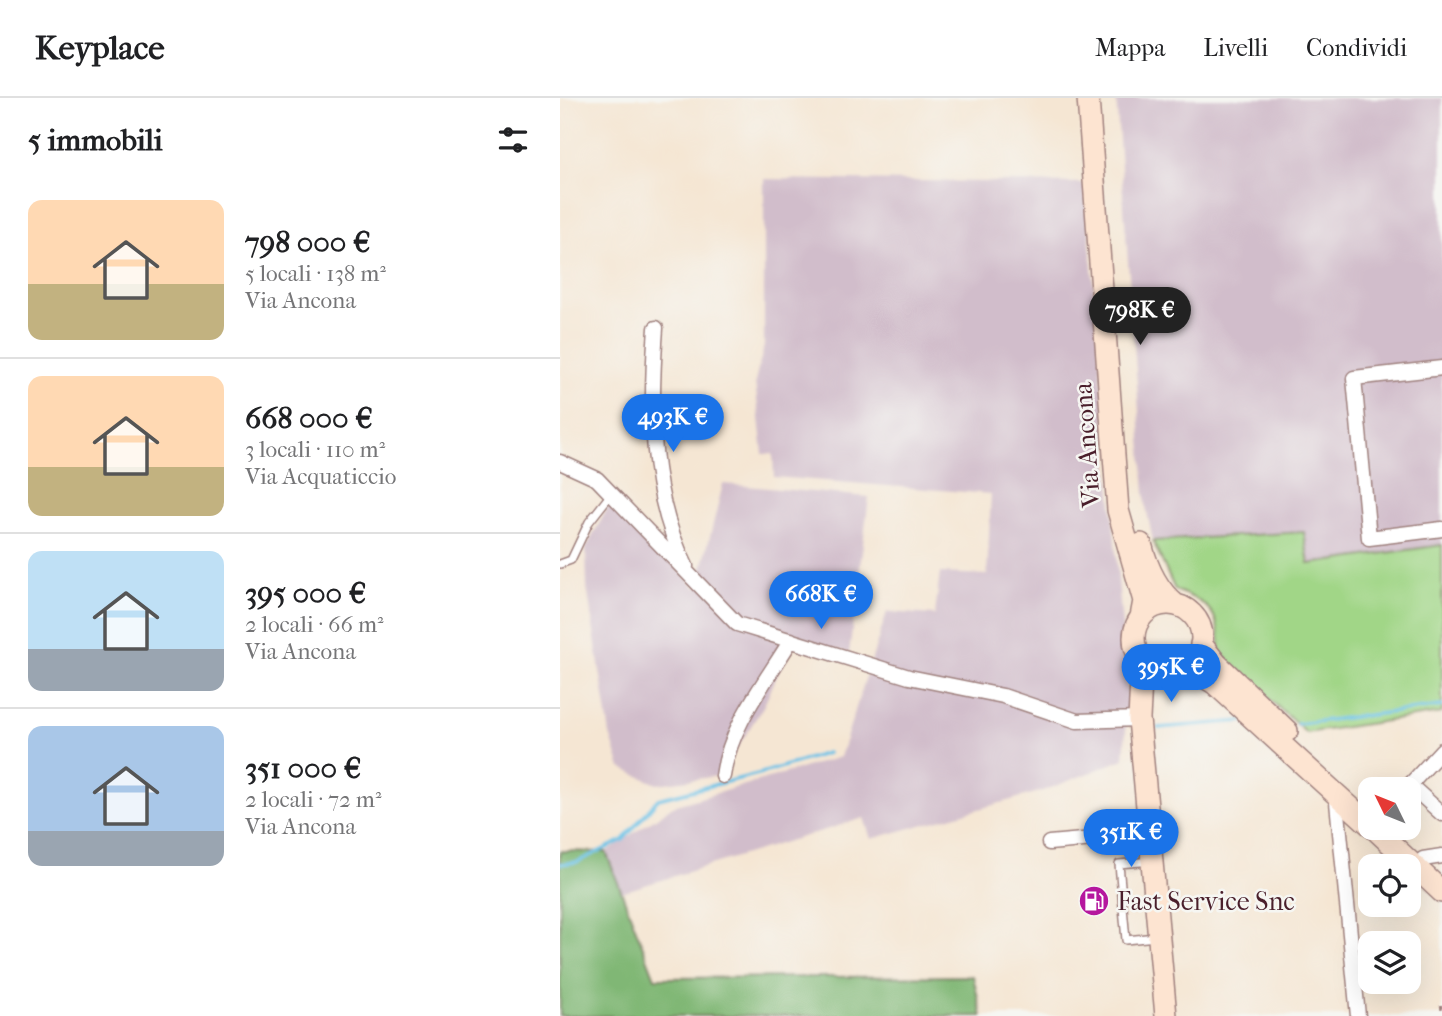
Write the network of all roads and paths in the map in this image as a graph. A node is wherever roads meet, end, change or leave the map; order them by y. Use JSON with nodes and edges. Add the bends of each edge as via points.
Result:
{"nodes":[{"id":1,"x":1088,"y":98,"type":"edge"},
{"id":2,"x":1101,"y":98,"type":"edge"},
{"id":3,"x":656,"y":328,"type":"dead end"},
{"id":4,"x":1442,"y":368,"type":"edge"},
{"id":5,"x":560,"y":462,"type":"edge"},
{"id":6,"x":611,"y":494,"type":"junction"},
{"id":7,"x":1442,"y":529,"type":"edge"},
{"id":8,"x":560,"y":564,"type":"edge"},
{"id":9,"x":693,"y":580,"type":"junction"},
{"id":10,"x":1175,"y":605,"type":"junction"},
{"id":11,"x":1141,"y":617,"type":"junction"},
{"id":12,"x":791,"y":640,"type":"junction"},
{"id":13,"x":1201,"y":644,"type":"junction"},
{"id":14,"x":1142,"y":660,"type":"junction"},
{"id":15,"x":1178,"y":668,"type":"junction"},
{"id":16,"x":1139,"y":719,"type":"junction"},
{"id":17,"x":1442,"y":750,"type":"edge"},
{"id":18,"x":723,"y":776,"type":"dead end"},
{"id":19,"x":1417,"y":777,"type":"edge"},
{"id":20,"x":1336,"y":792,"type":"junction"},
{"id":21,"x":1421,"y":797,"type":"edge"},
{"id":22,"x":1358,"y":798,"type":"edge"},
{"id":23,"x":1358,"y":813,"type":"edge"},
{"id":24,"x":1442,"y":814,"type":"edge"},
{"id":25,"x":1150,"y":834,"type":"junction"},
{"id":26,"x":1387,"y":840,"type":"edge"},
{"id":27,"x":1407,"y":840,"type":"edge"},
{"id":28,"x":1049,"y":843,"type":"dead end"},
{"id":29,"x":1432,"y":857,"type":"edge"},
{"id":30,"x":1152,"y":861,"type":"junction"},
{"id":31,"x":1442,"y":877,"type":"edge"},
{"id":32,"x":1442,"y":892,"type":"edge"},
{"id":33,"x":1159,"y":937,"type":"junction"},
{"id":34,"x":1441,"y":1005,"type":"edge"},
{"id":35,"x":1442,"y":1014,"type":"edge"},
{"id":36,"x":1166,"y":1016,"type":"edge"},
{"id":37,"x":1358,"y":1016,"type":"edge"}],
"edges":[{"from":1,"to":11,"type":"main road","name":"Via Ancona","via":[[1118,510],[1144,601]]},
{"from":2,"to":10,"type":"main road","name":"Via Ancona","via":[[1131,506],[1146,561]]},
{"from":3,"to":9,"type":"street","via":[[656,464],[670,534]]},
{"from":4,"to":7,"type":"street","via":[[1354,378],[1370,538]]},
{"from":5,"to":6,"type":"street","via":[[597,479]]},
{"from":6,"to":8,"type":"lane","via":[[589,522],[571,560]]},
{"from":6,"to":9,"type":"street"},
{"from":9,"to":12,"type":"street","via":[[737,624]]},
{"from":10,"to":11,"type":"main road","via":[[1153,607]]},
{"from":10,"to":13,"type":"main road","via":[[1198,622]]},
{"from":11,"to":14,"type":"main road","via":[[1134,639]]},
{"from":12,"to":16,"type":"street","via":[[909,677],[1003,696],[1077,721]]},
{"from":12,"to":18,"type":"street","via":[[749,706],[729,747]]},
{"from":13,"to":15,"type":"main road"},
{"from":13,"to":22,"type":"main road"},
{"from":14,"to":15,"type":"main road","via":[[1155,669]]},
{"from":14,"to":16,"type":"main road"},
{"from":15,"to":16,"type":"main road","via":[[1149,699]]},
{"from":15,"to":20,"type":"main road","via":[[1214,683]]},
{"from":16,"to":25,"type":"main road"},
{"from":17,"to":19,"type":"street"},
{"from":20,"to":23,"type":"main road"},
{"from":20,"to":37,"type":"street"},
{"from":21,"to":24,"type":"street"},
{"from":25,"to":28,"type":"street"},
{"from":25,"to":30,"type":"main road"},
{"from":26,"to":32,"type":"main road"},
{"from":27,"to":29,"type":"main road"},
{"from":29,"to":31,"type":"main road"},
{"from":30,"to":33,"type":"main road"},
{"from":30,"to":33,"type":"lane","via":[[1119,864],[1122,904],[1126,940]]},
{"from":33,"to":36,"type":"main road"},
{"from":34,"to":35,"type":"path"}]}
